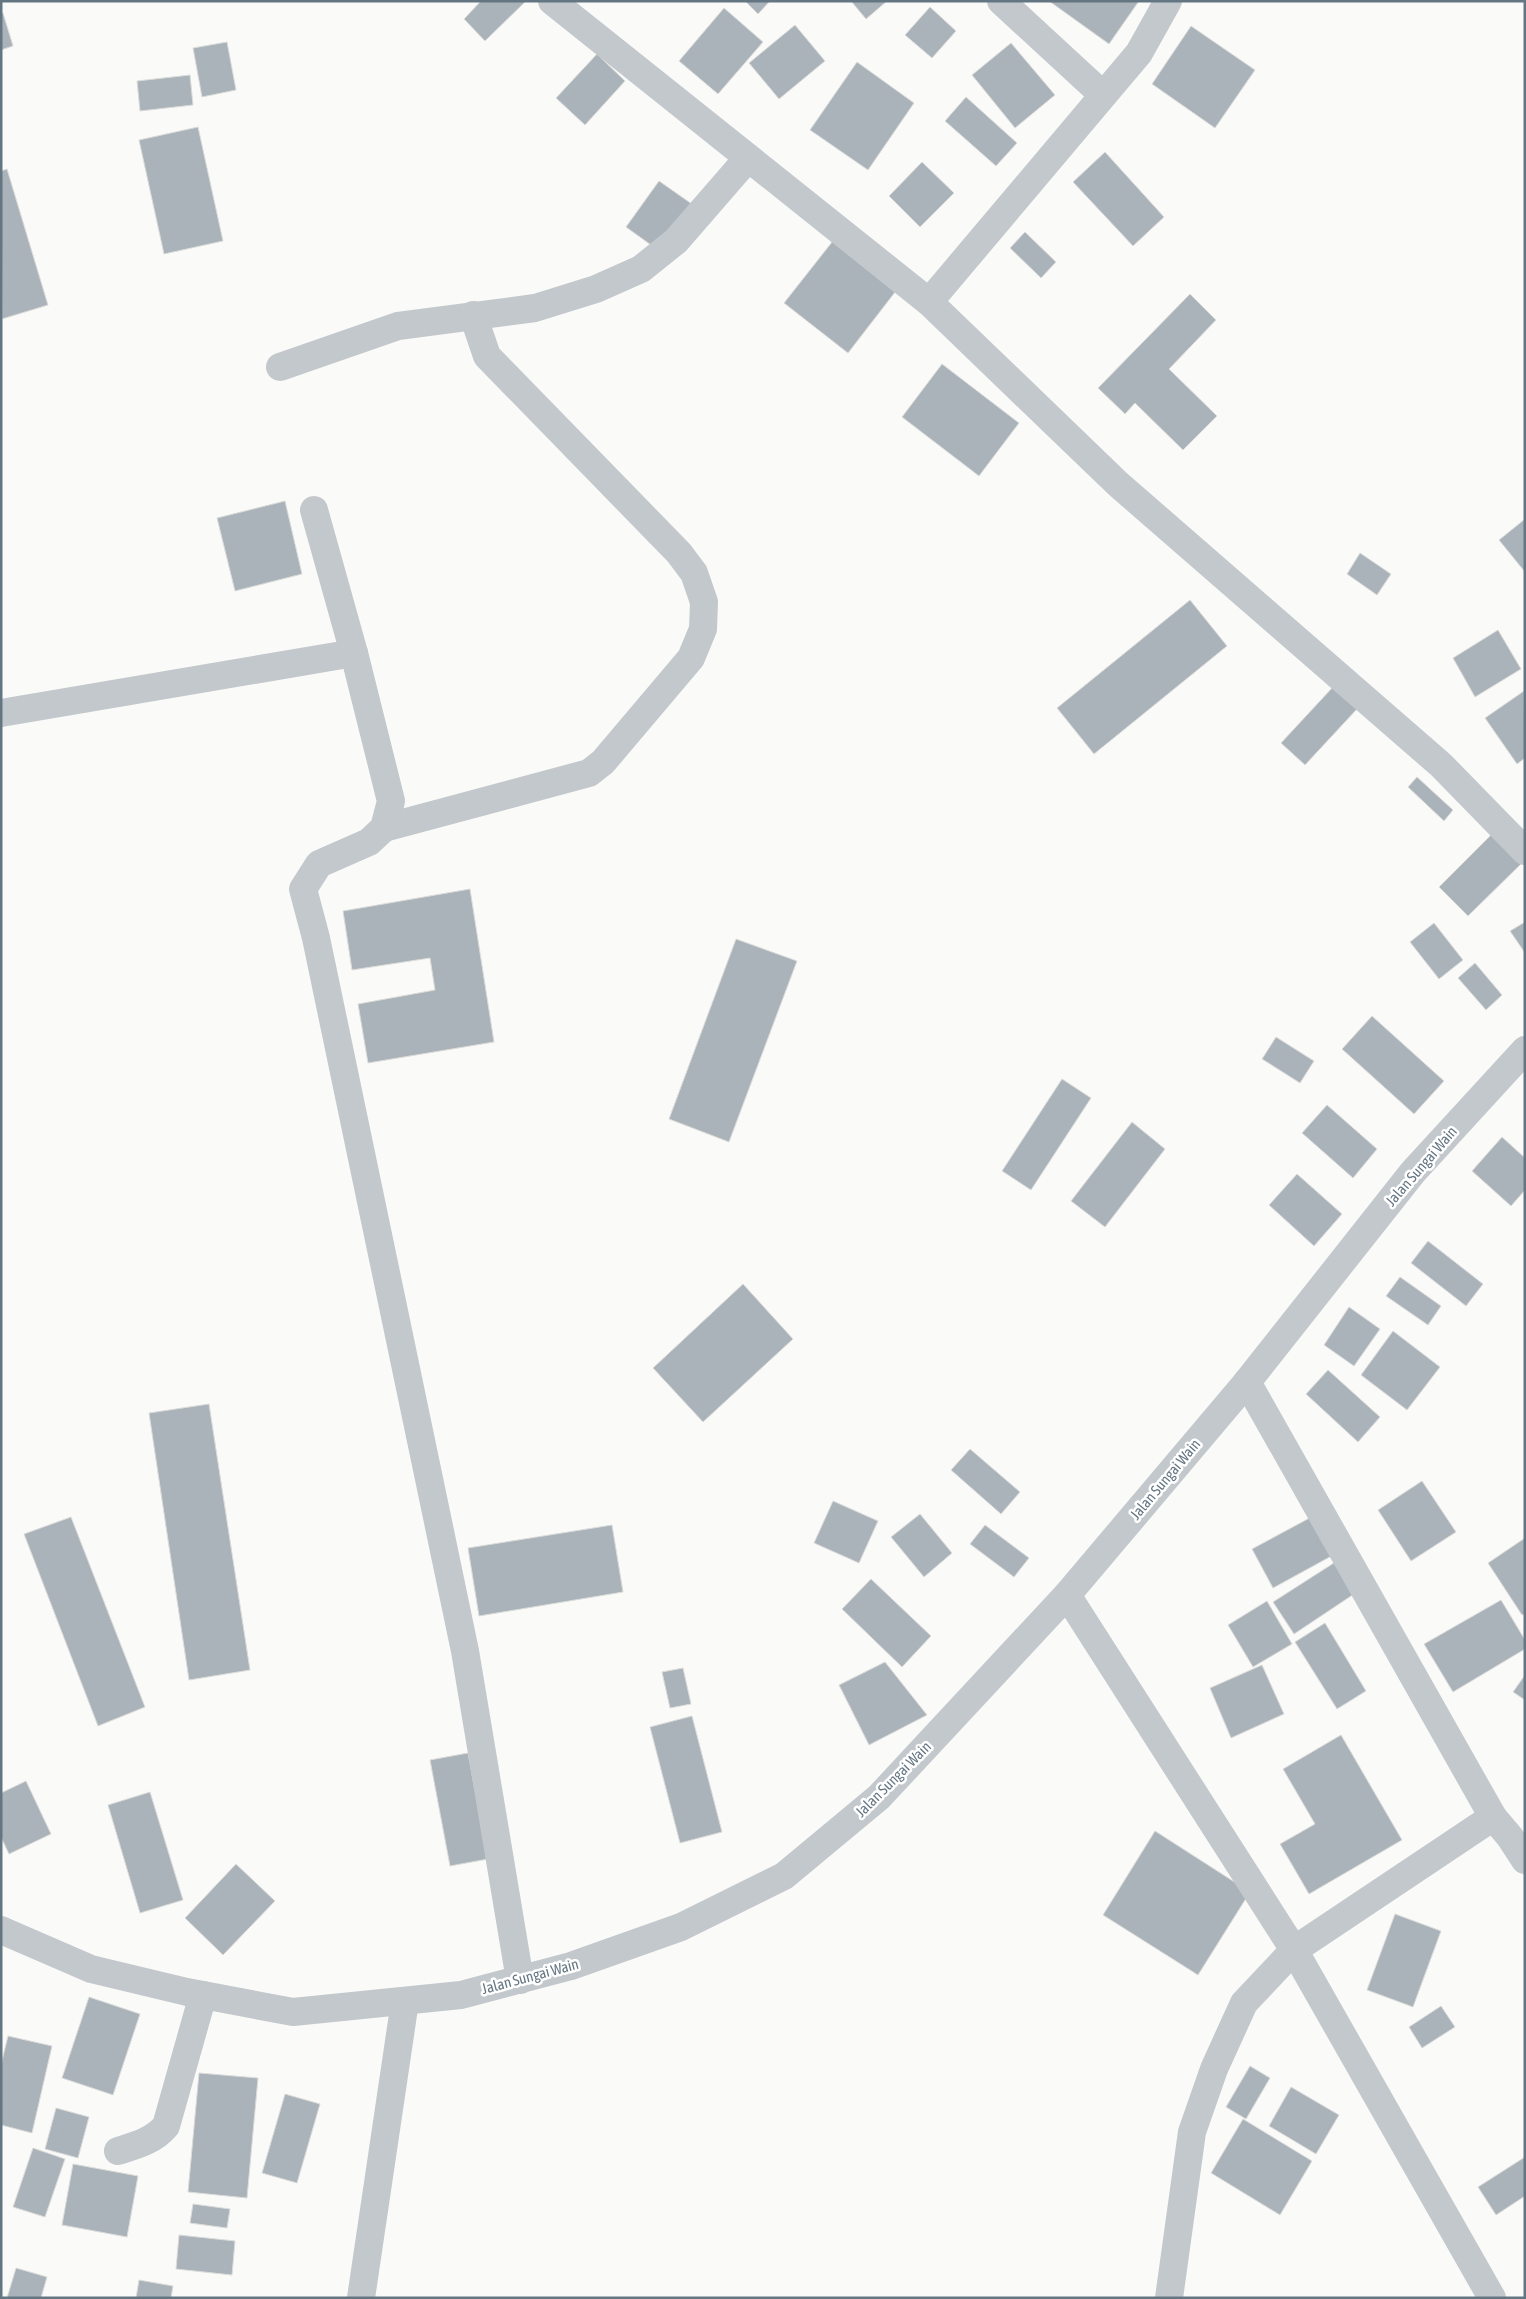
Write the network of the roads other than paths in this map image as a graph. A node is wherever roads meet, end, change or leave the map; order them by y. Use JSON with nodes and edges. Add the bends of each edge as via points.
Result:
{"nodes":[{"id":1,"x":552,"y":1,"type":"edge"},
{"id":2,"x":1001,"y":1,"type":"edge"},
{"id":3,"x":1168,"y":1,"type":"edge"},
{"id":4,"x":1103,"y":95,"type":"junction"},
{"id":5,"x":748,"y":158,"type":"junction"},
{"id":6,"x":929,"y":302,"type":"junction"},
{"id":7,"x":473,"y":315,"type":"junction"},
{"id":8,"x":280,"y":367,"type":"dead end"},
{"id":9,"x":314,"y":510,"type":"dead end"},
{"id":10,"x":354,"y":653,"type":"junction"},
{"id":11,"x":1,"y":712,"type":"edge"},
{"id":12,"x":384,"y":828,"type":"junction"},
{"id":13,"x":1525,"y":851,"type":"edge"},
{"id":14,"x":1525,"y":1050,"type":"edge"},
{"id":15,"x":1247,"y":1382,"type":"junction"},
{"id":16,"x":1068,"y":1595,"type":"junction"},
{"id":17,"x":1509,"y":1825,"type":"edge"},
{"id":18,"x":1525,"y":1860,"type":"edge"},
{"id":19,"x":1,"y":1930,"type":"edge"},
{"id":20,"x":1294,"y":1950,"type":"junction"},
{"id":21,"x":520,"y":1980,"type":"junction"},
{"id":22,"x":203,"y":1996,"type":"junction"},
{"id":23,"x":405,"y":2001,"type":"junction"},
{"id":24,"x":118,"y":2151,"type":"dead end"},
{"id":25,"x":361,"y":2298,"type":"edge"},
{"id":26,"x":1169,"y":2298,"type":"edge"},
{"id":27,"x":1492,"y":2298,"type":"edge"}],
"edges":[{"from":1,"to":5,"type":"street"},
{"from":2,"to":4,"type":"street"},
{"from":3,"to":4,"type":"street","via":[[1139,53]]},
{"from":4,"to":6,"type":"street"},
{"from":5,"to":6,"type":"street"},
{"from":5,"to":7,"type":"street","via":[[676,241],[641,270],[596,289],[535,308]]},
{"from":6,"to":13,"type":"street","via":[[1118,484],[1441,765]]},
{"from":7,"to":8,"type":"street","via":[[398,326]]},
{"from":7,"to":12,"type":"street","via":[[487,356],[679,553],[694,574],[704,602],[703,629],[691,658],[603,762],[589,773]]},
{"from":9,"to":10,"type":"street"},
{"from":10,"to":11,"type":"street"},
{"from":10,"to":12,"type":"street","via":[[391,801]]},
{"from":12,"to":21,"type":"street","via":[[369,842],[320,864],[303,889],[316,938],[465,1652]]},
{"from":14,"to":15,"type":"street","name":"Jalan Sungai Wain","via":[[1413,1172]]},
{"from":15,"to":16,"type":"street","name":"Jalan Sungai Wain"},
{"from":15,"to":17,"type":"street"},
{"from":16,"to":20,"type":"street"},
{"from":16,"to":21,"type":"street","name":"Jalan Sungai Wain","via":[[879,1797],[784,1876],[681,1927],[571,1966]]},
{"from":17,"to":18,"type":"street"},
{"from":17,"to":20,"type":"street"},
{"from":19,"to":22,"type":"street","name":"Jalan Sungai Wain","via":[[91,1969]]},
{"from":20,"to":26,"type":"street","via":[[1244,2003],[1214,2069],[1192,2132]]},
{"from":20,"to":27,"type":"street"},
{"from":21,"to":23,"type":"street","name":"Jalan Sungai Wain","via":[[461,1995]]},
{"from":22,"to":23,"type":"street","name":"Jalan Sungai Wain","via":[[293,2012]]},
{"from":22,"to":24,"type":"street","via":[[166,2126],[158,2136]]},
{"from":23,"to":25,"type":"street"}]}
